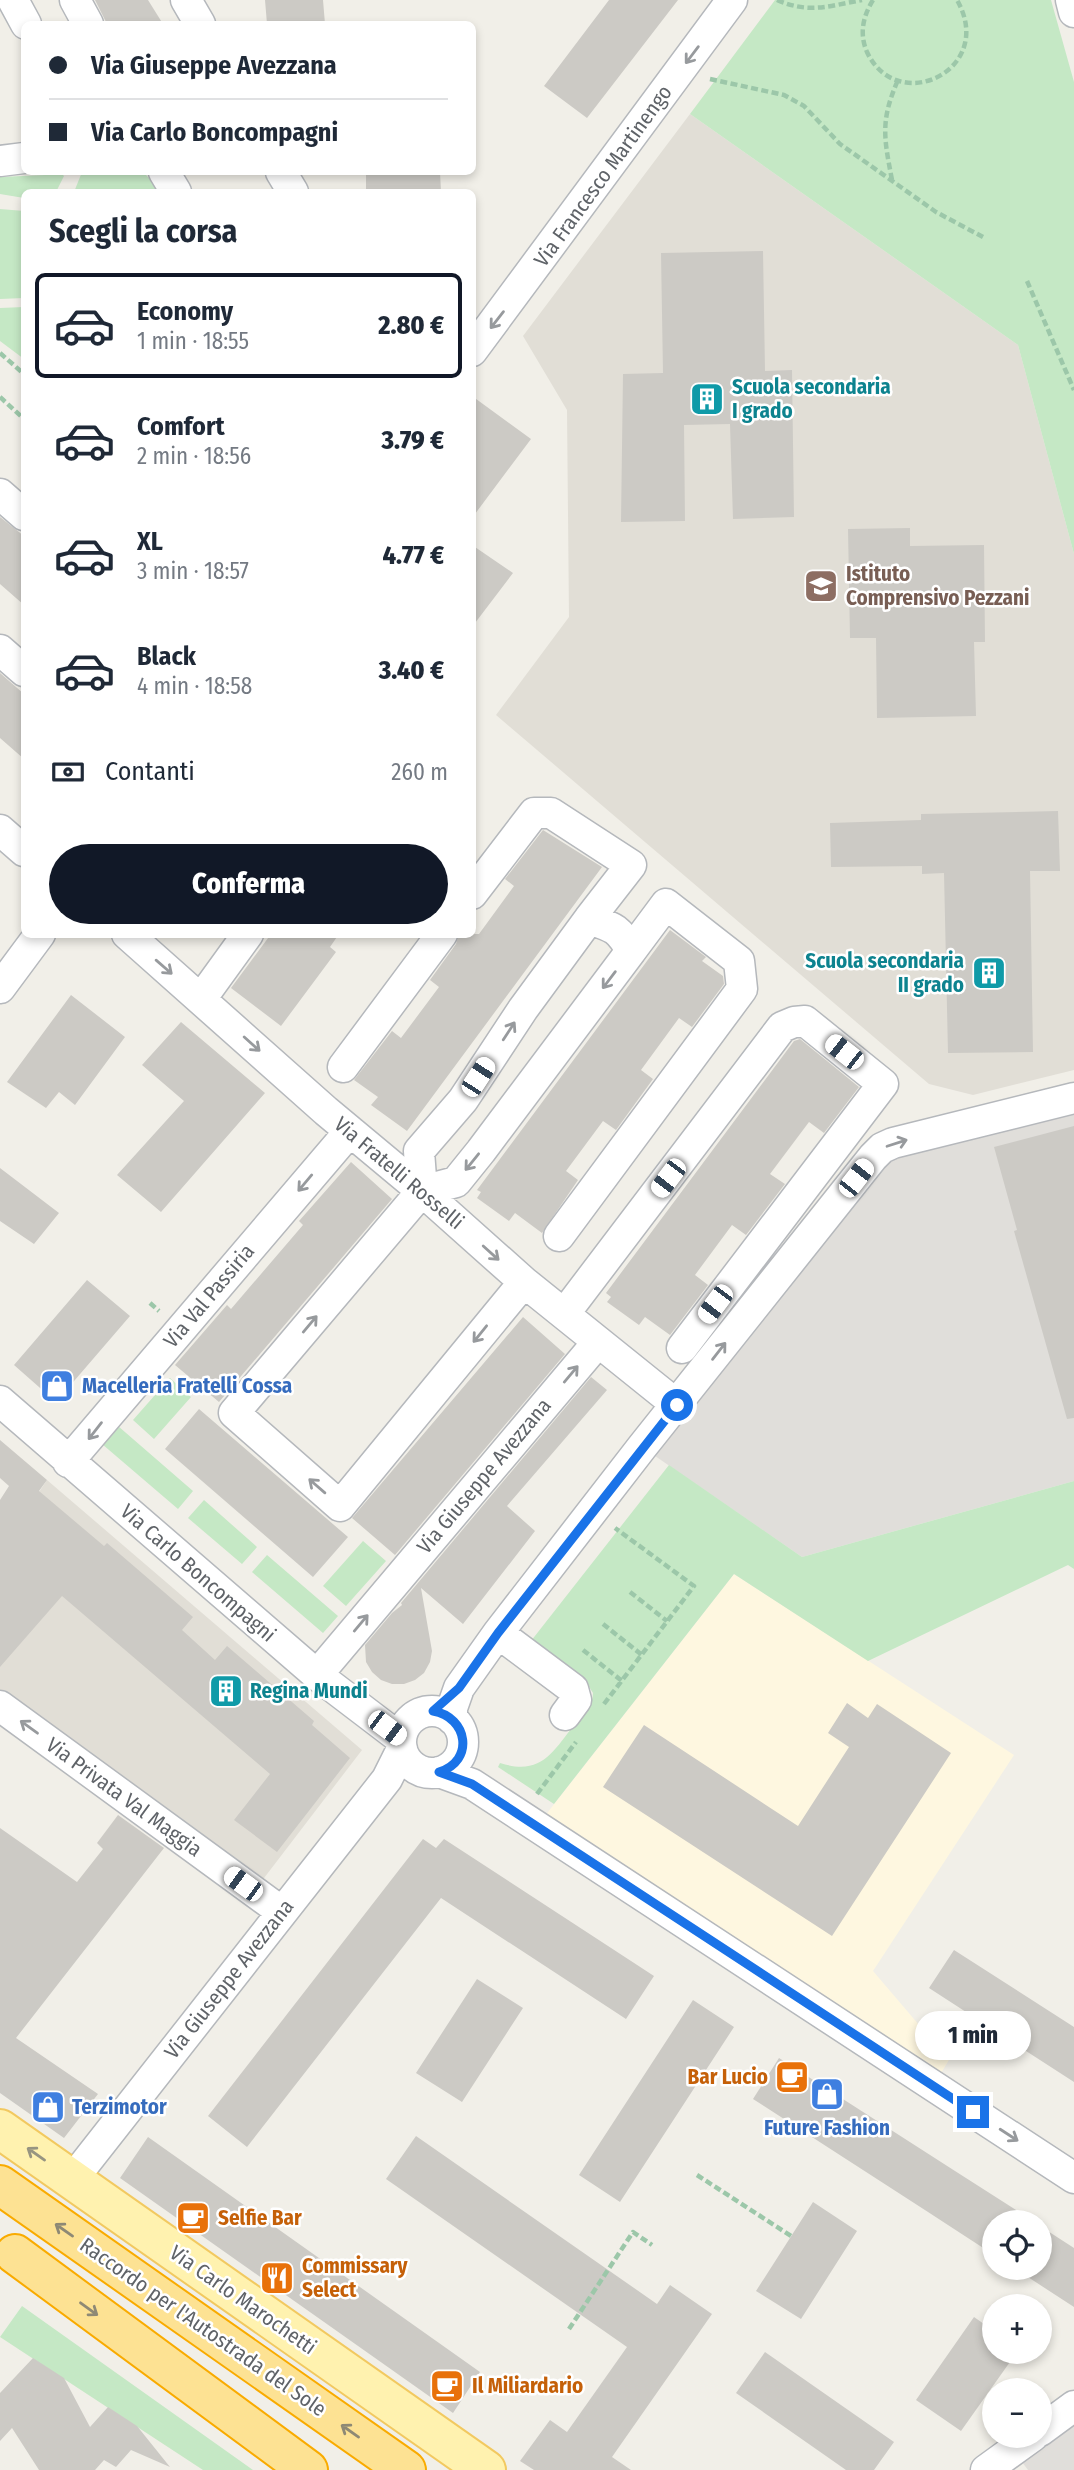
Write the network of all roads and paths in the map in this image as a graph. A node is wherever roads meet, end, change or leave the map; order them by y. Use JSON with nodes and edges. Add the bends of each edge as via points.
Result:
{"nodes":[{"id":1,"x":13,"y":0,"type":"edge"},
{"id":2,"x":75,"y":0,"type":"edge"},
{"id":3,"x":186,"y":0,"type":"edge"},
{"id":4,"x":732,"y":0,"type":"edge"},
{"id":5,"x":777,"y":0,"type":"edge"},
{"id":6,"x":862,"y":0,"type":"edge"},
{"id":7,"x":873,"y":0,"type":"edge"},
{"id":8,"x":957,"y":0,"type":"edge"},
{"id":9,"x":1071,"y":0,"type":"edge"},
{"id":10,"x":1074,"y":12,"type":"edge"},
{"id":11,"x":24,"y":21,"type":"edge"},
{"id":12,"x":86,"y":21,"type":"edge"},
{"id":13,"x":198,"y":21,"type":"edge"},
{"id":14,"x":710,"y":79,"type":"dead end"},
{"id":15,"x":898,"y":80,"type":"junction"},
{"id":16,"x":21,"y":158,"type":"edge"},
{"id":17,"x":0,"y":161,"type":"edge"},
{"id":18,"x":892,"y":180,"type":"junction"},
{"id":19,"x":983,"y":236,"type":"dead end"},
{"id":20,"x":1027,"y":281,"type":"dead end"},
{"id":21,"x":476,"y":346,"type":"edge"},
{"id":22,"x":0,"y":353,"type":"edge"},
{"id":23,"x":21,"y":371,"type":"edge"},
{"id":24,"x":1074,"y":390,"type":"edge"},
{"id":25,"x":0,"y":397,"type":"edge"},
{"id":26,"x":21,"y":416,"type":"edge"},
{"id":27,"x":0,"y":494,"type":"edge"},
{"id":28,"x":21,"y":512,"type":"edge"},
{"id":29,"x":0,"y":650,"type":"edge"},
{"id":30,"x":21,"y":668,"type":"edge"},
{"id":31,"x":0,"y":830,"type":"edge"},
{"id":32,"x":21,"y":848,"type":"edge"},
{"id":33,"x":476,"y":889,"type":"edge"},
{"id":34,"x":589,"y":919,"type":"junction"},
{"id":35,"x":37,"y":938,"type":"edge"},
{"id":36,"x":132,"y":938,"type":"edge"},
{"id":37,"x":245,"y":938,"type":"edge"},
{"id":38,"x":439,"y":938,"type":"edge"},
{"id":39,"x":631,"y":951,"type":"junction"},
{"id":40,"x":0,"y":988,"type":"edge"},
{"id":41,"x":201,"y":999,"type":"junction"},
{"id":42,"x":343,"y":1067,"type":"dead end"},
{"id":43,"x":1074,"y":1098,"type":"edge"},
{"id":44,"x":350,"y":1131,"type":"junction"},
{"id":45,"x":422,"y":1191,"type":"junction"},
{"id":46,"x":559,"y":1236,"type":"dead end"},
{"id":47,"x":524,"y":1282,"type":"junction"},
{"id":48,"x":565,"y":1313,"type":"junction"},
{"id":49,"x":598,"y":1342,"type":"junction"},
{"id":50,"x":682,"y":1348,"type":"dead end"},
{"id":51,"x":0,"y":1401,"type":"edge"},
{"id":52,"x":677,"y":1405,"type":"junction"},
{"id":53,"x":68,"y":1462,"type":"junction"},
{"id":54,"x":614,"y":1527,"type":"dead end"},
{"id":55,"x":630,"y":1592,"type":"dead end"},
{"id":56,"x":667,"y":1621,"type":"junction"},
{"id":57,"x":603,"y":1624,"type":"dead end"},
{"id":58,"x":498,"y":1633,"type":"junction"},
{"id":59,"x":583,"y":1650,"type":"dead end"},
{"id":60,"x":642,"y":1655,"type":"junction"},
{"id":61,"x":317,"y":1675,"type":"junction"},
{"id":62,"x":622,"y":1681,"type":"junction"},
{"id":63,"x":0,"y":1706,"type":"edge"},
{"id":64,"x":598,"y":1713,"type":"dead end"},
{"id":65,"x":443,"y":1715,"type":"junction"},
{"id":66,"x":573,"y":1725,"type":"joint"},
{"id":67,"x":414,"y":1757,"type":"junction"},
{"id":68,"x":534,"y":1798,"type":"dead end"},
{"id":69,"x":282,"y":1912,"type":"junction"},
{"id":70,"x":0,"y":2129,"type":"edge"},
{"id":71,"x":697,"y":2175,"type":"dead end"},
{"id":72,"x":1074,"y":2178,"type":"edge"},
{"id":73,"x":72,"y":2180,"type":"junction"},
{"id":74,"x":0,"y":2185,"type":"edge"},
{"id":75,"x":791,"y":2236,"type":"dead end"},
{"id":76,"x":652,"y":2245,"type":"dead end"},
{"id":77,"x":5,"y":2257,"type":"edge"},
{"id":78,"x":569,"y":2329,"type":"dead end"},
{"id":79,"x":1074,"y":2406,"type":"edge"},
{"id":80,"x":1052,"y":2422,"type":"edge"},
{"id":81,"x":1016,"y":2448,"type":"edge"},
{"id":82,"x":308,"y":2470,"type":"edge"},
{"id":83,"x":406,"y":2470,"type":"edge"},
{"id":84,"x":485,"y":2470,"type":"edge"},
{"id":85,"x":986,"y":2470,"type":"edge"}],
"edges":[{"from":1,"to":11,"type":"street"},
{"from":2,"to":12,"type":"street"},
{"from":3,"to":13,"type":"street"},
{"from":4,"to":21,"type":"street","name":"Via Francesco Martinengo","one_way":true},
{"from":5,"to":6,"type":"path","via":[[813,10]]},
{"from":7,"to":15,"type":"path","via":[[862,28],[864,45],[871,60]]},
{"from":8,"to":15,"type":"path","via":[[968,30],[958,61],[931,81]]},
{"from":9,"to":10,"type":"street"},
{"from":14,"to":18,"type":"path","via":[[784,95],[804,106],[840,144]]},
{"from":15,"to":18,"type":"path","via":[[884,123]]},
{"from":16,"to":17,"type":"street"},
{"from":18,"to":19,"type":"path","via":[[936,212]]},
{"from":20,"to":24,"type":"path"},
{"from":22,"to":23,"type":"path"},
{"from":25,"to":26,"type":"path"},
{"from":27,"to":28,"type":"street"},
{"from":29,"to":30,"type":"street"},
{"from":31,"to":32,"type":"street"},
{"from":33,"to":34,"type":"street","via":[[534,813],[551,813],[631,865]]},
{"from":34,"to":39,"type":"street","via":[[613,926]]},
{"from":45,"to":34,"type":"street","one_way":true,"via":[[419,1151],[463,1100]]},
{"from":35,"to":40,"type":"street"},
{"from":36,"to":41,"type":"street","name":"Via Fratelli Rosselli","one_way":true},
{"from":37,"to":41,"type":"street"},
{"from":38,"to":42,"type":"street"},
{"from":39,"to":45,"type":"street","one_way":true,"via":[[456,1182]]},
{"from":39,"to":46,"type":"street","via":[[666,904],[739,961],[742,989]]},
{"from":41,"to":44,"type":"street","name":"Via Fratelli Rosselli","one_way":true},
{"from":52,"to":43,"type":"street","name":"Via Giuseppe Avezzana","one_way":true,"via":[[882,1148]]},
{"from":44,"to":45,"type":"street","name":"Via Fratelli Rosselli"},
{"from":44,"to":53,"type":"street","name":"Via Val Passiria","one_way":true},
{"from":45,"to":47,"type":"street","name":"Via Fratelli Rosselli","one_way":true},
{"from":47,"to":45,"type":"street","one_way":true,"via":[[340,1506],[234,1413]]},
{"from":47,"to":48,"type":"street","name":"Via Fratelli Rosselli"},
{"from":48,"to":49,"type":"street","name":"Via Fratelli Rosselli"},
{"from":48,"to":50,"type":"street","via":[[782,1027],[805,1021],[883,1084]]},
{"from":49,"to":52,"type":"street","name":"Via Fratelli Rosselli"},
{"from":61,"to":49,"type":"street","name":"Via Giuseppe Avezzana","one_way":true},
{"from":51,"to":53,"type":"street","name":"Via Carlo Boncompagni"},
{"from":52,"to":58,"type":"street","name":"Via Giuseppe Avezzana"},
{"from":53,"to":61,"type":"street","name":"Via Carlo Boncompagni"},
{"from":54,"to":56,"type":"path","via":[[694,1586]]},
{"from":55,"to":56,"type":"path"},
{"from":56,"to":60,"type":"path"},
{"from":57,"to":60,"type":"path"},
{"from":58,"to":65,"type":"street","name":"Via Giuseppe Avezzana"},
{"from":58,"to":66,"type":"street","via":[[573,1689]]},
{"from":59,"to":62,"type":"path"},
{"from":60,"to":62,"type":"path"},
{"from":61,"to":67,"type":"street","name":"Via Carlo Boncompagni"},
{"from":62,"to":64,"type":"path"},
{"from":69,"to":63,"type":"street","name":"Via Privata Val Maggia","one_way":true},
{"from":65,"to":67,"type":"street","name":"Via Giuseppe Avezzana","via":[[415,1716],[408,1723]]},
{"from":65,"to":67,"type":"street","name":"Via Giuseppe Avezzana","via":[[461,1734],[463,1748],[457,1760],[451,1767]]},
{"from":66,"to":68,"type":"path"},
{"from":67,"to":69,"type":"street","name":"Via Giuseppe Avezzana","via":[[387,1779]]},
{"from":67,"to":72,"type":"street","name":"Via Carlo Boncompagni","one_way":true,"via":[[472,1784]]},
{"from":69,"to":73,"type":"street","name":"Via Giuseppe Avezzana"},
{"from":73,"to":70,"type":"main road","name":"Via Carlo Marochetti","one_way":true},
{"from":71,"to":75,"type":"path"},
{"from":73,"to":84,"type":"main road","name":"Via Carlo Marochetti"},
{"from":83,"to":74,"type":"highway","name":"Raccordo per l'Autostrada del Sole","one_way":true},
{"from":76,"to":78,"type":"path","via":[[633,2232]]},
{"from":77,"to":82,"type":"highway","one_way":true},
{"from":79,"to":80,"type":"street"},
{"from":81,"to":85,"type":"street"}]}
